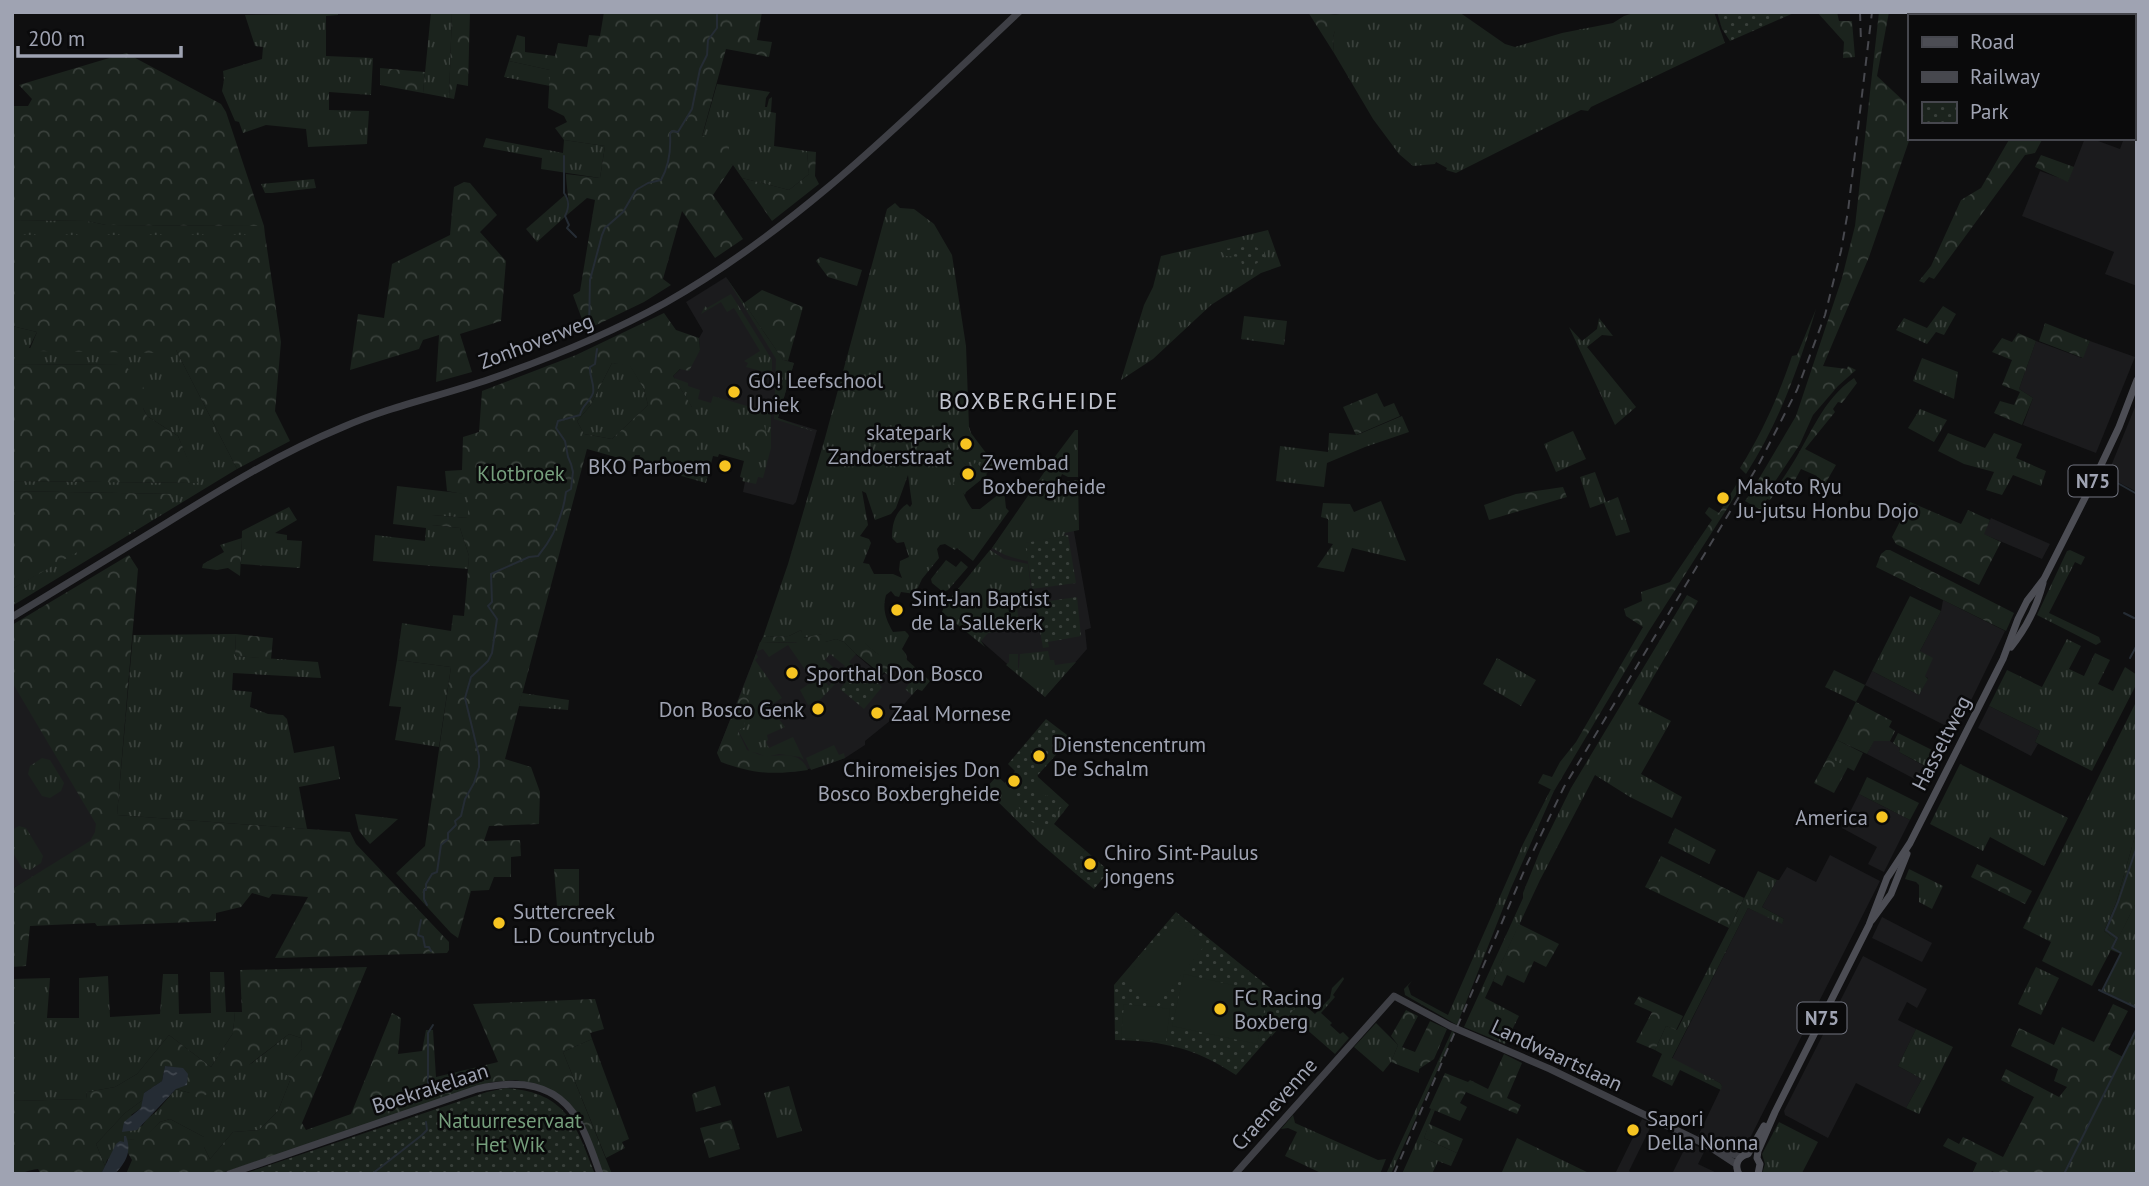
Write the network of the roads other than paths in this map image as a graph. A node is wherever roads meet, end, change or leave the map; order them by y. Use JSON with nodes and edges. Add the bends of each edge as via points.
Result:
{"nodes":[{"id":1,"x":1019,"y":12,"type":"edge"},
{"id":2,"x":2137,"y":380,"type":"edge"},
{"id":3,"x":2044,"y":579,"type":"junction"},
{"id":4,"x":2022,"y":611,"type":"junction"},
{"id":5,"x":2031,"y":616,"type":"junction"},
{"id":6,"x":12,"y":617,"type":"edge"},
{"id":7,"x":2003,"y":659,"type":"junction"},
{"id":8,"x":1910,"y":843,"type":"junction"},
{"id":9,"x":1887,"y":878,"type":"junction"},
{"id":10,"x":1897,"y":882,"type":"junction"},
{"id":11,"x":1881,"y":890,"type":"junction"},
{"id":12,"x":1891,"y":894,"type":"junction"},
{"id":13,"x":1869,"y":925,"type":"junction"},
{"id":14,"x":1394,"y":996,"type":"joint"},
{"id":15,"x":1775,"y":1112,"type":"junction"},
{"id":16,"x":1707,"y":1145,"type":"junction"},
{"id":17,"x":1745,"y":1155,"type":"junction"},
{"id":18,"x":1757,"y":1158,"type":"junction"},
{"id":19,"x":1736,"y":1164,"type":"junction"},
{"id":20,"x":229,"y":1174,"type":"edge"},
{"id":21,"x":600,"y":1174,"type":"edge"},
{"id":22,"x":1235,"y":1174,"type":"edge"},
{"id":23,"x":1739,"y":1174,"type":"edge"},
{"id":24,"x":1758,"y":1174,"type":"edge"}],
"edges":[{"from":1,"to":6,"type":"street","name":"Zonhoverweg","via":[[813,201],[698,283],[574,348],[374,415],[297,448]]},
{"from":2,"to":3,"type":"main road","name":"Hasseltweg","number":"N75","via":[[2115,437]]},
{"from":3,"to":4,"type":"main road","name":"Hasseltweg","number":"N75"},
{"from":3,"to":5,"type":"main road","name":"Hasseltweg","number":"N75"},
{"from":4,"to":5,"type":"main road","via":[[2029,609]]},
{"from":4,"to":7,"type":"main road","name":"Hasseltweg","number":"N75"},
{"from":5,"to":7,"type":"main road","name":"Hasseltweg","number":"N75"},
{"from":7,"to":8,"type":"main road","name":"Hasseltweg","number":"N75"},
{"from":8,"to":9,"type":"main road","name":"Hasseltweg","number":"N75"},
{"from":8,"to":10,"type":"main road","name":"Hasseltweg","number":"N75"},
{"from":9,"to":10,"type":"main road"},
{"from":9,"to":11,"type":"main road","name":"Hasseltweg","number":"N75"},
{"from":10,"to":12,"type":"main road","name":"Hasseltweg","number":"N75"},
{"from":11,"to":12,"type":"main road"},
{"from":11,"to":13,"type":"main road","name":"Hasseltweg","number":"N75"},
{"from":12,"to":13,"type":"main road","name":"Hasseltweg","number":"N75"},
{"from":13,"to":15,"type":"main road","name":"Hasseltweg","number":"N75"},
{"from":14,"to":16,"type":"street","name":"Landwaartslaan"},
{"from":14,"to":22,"type":"street","name":"Craenevenne"},
{"from":15,"to":17,"type":"main road","name":"Hasseltweg","number":"N75"},
{"from":15,"to":18,"type":"main road","name":"Hasseltweg","number":"N75"},
{"from":16,"to":17,"type":"street","name":"Landwaartslaan"},
{"from":16,"to":19,"type":"street","name":"Landwaartslaan"},
{"from":17,"to":18,"type":"main road"},
{"from":17,"to":19,"type":"main road","name":"Hasseltweg","number":"N75"},
{"from":18,"to":24,"type":"main road","name":"Hasseltweg","number":"N75"},
{"from":19,"to":23,"type":"main road"},
{"from":20,"to":21,"type":"street","name":"Boekrakelaan","via":[[477,1089],[517,1083],[548,1092],[570,1110]]}]}
